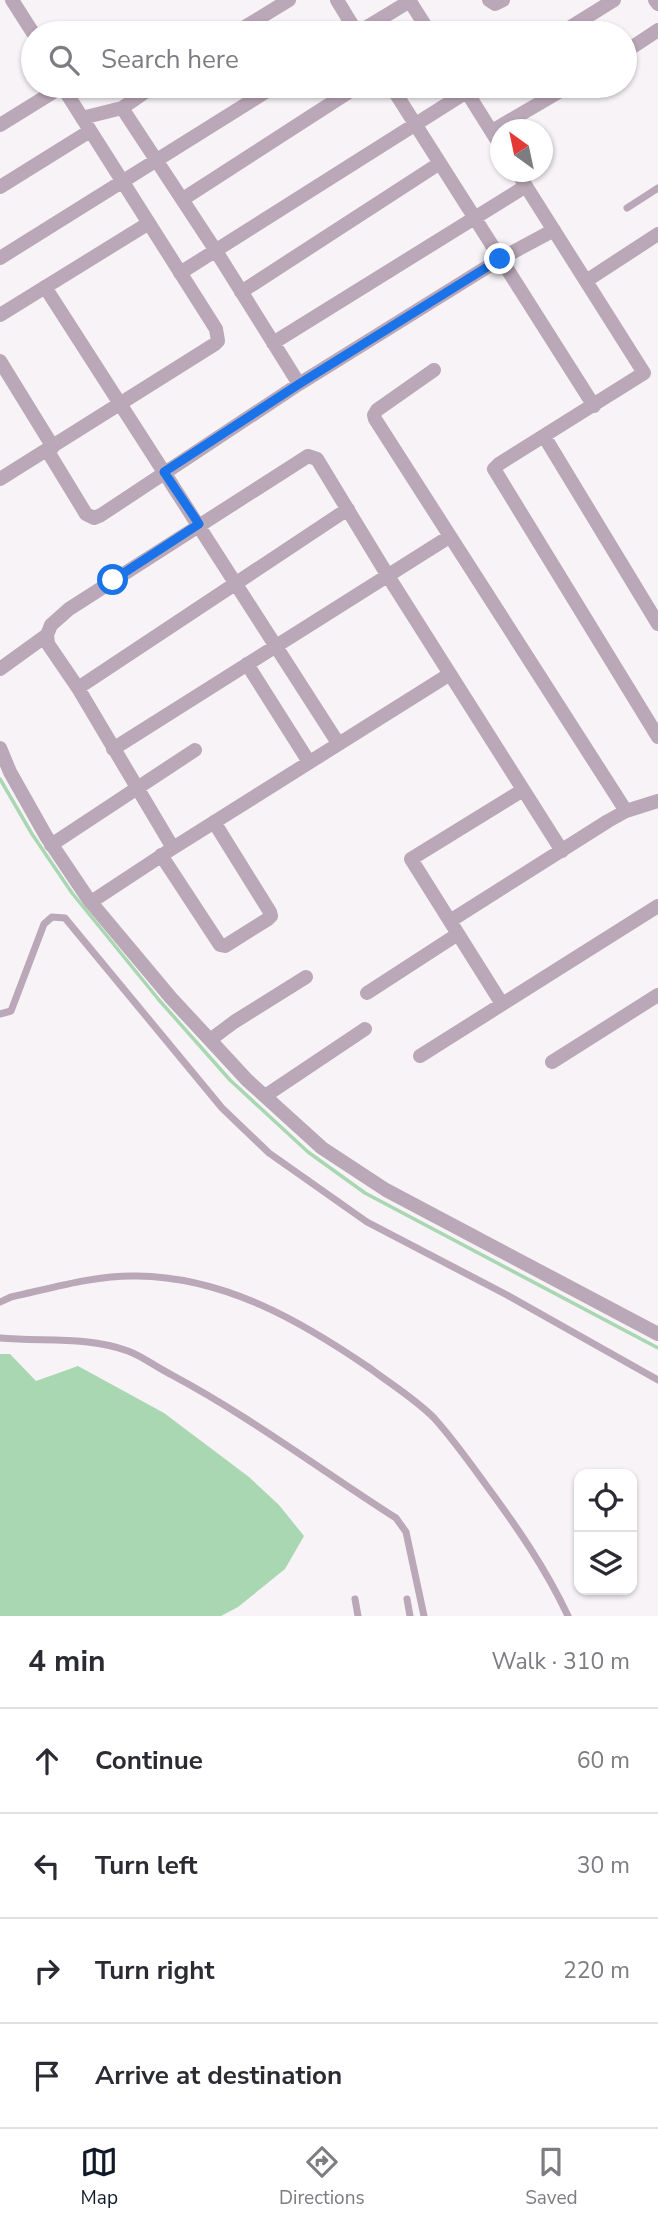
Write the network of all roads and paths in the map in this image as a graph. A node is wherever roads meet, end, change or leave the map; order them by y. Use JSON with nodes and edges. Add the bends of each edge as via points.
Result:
{"nodes":[{"id":1,"x":12,"y":0,"type":"edge"},
{"id":2,"x":289,"y":0,"type":"edge"},
{"id":3,"x":337,"y":0,"type":"edge"},
{"id":4,"x":489,"y":0,"type":"edge"},
{"id":5,"x":503,"y":0,"type":"edge"},
{"id":6,"x":614,"y":0,"type":"edge"},
{"id":7,"x":410,"y":1,"type":"edge"},
{"id":8,"x":25,"y":21,"type":"edge"},
{"id":9,"x":255,"y":21,"type":"edge"},
{"id":10,"x":350,"y":21,"type":"edge"},
{"id":11,"x":377,"y":21,"type":"edge"},
{"id":12,"x":422,"y":21,"type":"edge"},
{"id":13,"x":580,"y":21,"type":"edge"},
{"id":14,"x":658,"y":30,"type":"edge"},
{"id":15,"x":637,"y":44,"type":"edge"},
{"id":16,"x":44,"y":98,"type":"edge"},
{"id":17,"x":70,"y":98,"type":"edge"},
{"id":18,"x":136,"y":98,"type":"edge"},
{"id":19,"x":256,"y":98,"type":"edge"},
{"id":20,"x":339,"y":98,"type":"edge"},
{"id":21,"x":399,"y":98,"type":"edge"},
{"id":22,"x":453,"y":98,"type":"edge"},
{"id":23,"x":474,"y":98,"type":"edge"},
{"id":24,"x":548,"y":98,"type":"edge"},
{"id":25,"x":122,"y":108,"type":"junction"},
{"id":26,"x":82,"y":117,"type":"junction"},
{"id":27,"x":513,"y":119,"type":"edge"},
{"id":28,"x":415,"y":124,"type":"junction"},
{"id":29,"x":0,"y":125,"type":"edge"},
{"id":30,"x":490,"y":127,"type":"edge"},
{"id":31,"x":90,"y":131,"type":"junction"},
{"id":32,"x":157,"y":160,"type":"junction"},
{"id":33,"x":440,"y":163,"type":"junction"},
{"id":34,"x":123,"y":182,"type":"junction"},
{"id":35,"x":523,"y":182,"type":"edge"},
{"id":36,"x":526,"y":186,"type":"junction"},
{"id":37,"x":0,"y":187,"type":"edge"},
{"id":38,"x":658,"y":188,"type":"edge"},
{"id":39,"x":183,"y":199,"type":"junction"},
{"id":40,"x":627,"y":208,"type":"dead end"},
{"id":41,"x":474,"y":217,"type":"junction"},
{"id":42,"x":149,"y":223,"type":"junction"},
{"id":43,"x":554,"y":230,"type":"junction"},
{"id":44,"x":658,"y":234,"type":"edge"},
{"id":45,"x":216,"y":251,"type":"junction"},
{"id":46,"x":0,"y":258,"type":"edge"},
{"id":47,"x":500,"y":259,"type":"junction"},
{"id":48,"x":180,"y":273,"type":"junction"},
{"id":49,"x":586,"y":281,"type":"junction"},
{"id":50,"x":45,"y":287,"type":"junction"},
{"id":51,"x":241,"y":292,"type":"junction"},
{"id":52,"x":0,"y":315,"type":"edge"},
{"id":53,"x":273,"y":343,"type":"junction"},
{"id":54,"x":0,"y":361,"type":"edge"},
{"id":55,"x":435,"y":370,"type":"dead end"},
{"id":56,"x":299,"y":384,"type":"junction"},
{"id":57,"x":119,"y":403,"type":"junction"},
{"id":58,"x":594,"y":406,"type":"junction"},
{"id":59,"x":544,"y":436,"type":"junction"},
{"id":60,"x":50,"y":448,"type":"junction"},
{"id":61,"x":164,"y":472,"type":"junction"},
{"id":62,"x":0,"y":479,"type":"edge"},
{"id":63,"x":348,"y":509,"type":"junction"},
{"id":64,"x":199,"y":524,"type":"junction"},
{"id":65,"x":450,"y":537,"type":"junction"},
{"id":66,"x":388,"y":576,"type":"junction"},
{"id":67,"x":236,"y":584,"type":"junction"},
{"id":68,"x":658,"y":624,"type":"edge"},
{"id":69,"x":47,"y":635,"type":"junction"},
{"id":70,"x":275,"y":646,"type":"junction"},
{"id":71,"x":247,"y":664,"type":"junction"},
{"id":72,"x":0,"y":669,"type":"edge"},
{"id":73,"x":450,"y":674,"type":"junction"},
{"id":74,"x":78,"y":688,"type":"junction"},
{"id":75,"x":658,"y":737,"type":"edge"},
{"id":76,"x":338,"y":743,"type":"junction"},
{"id":77,"x":0,"y":748,"type":"edge"},
{"id":78,"x":113,"y":749,"type":"junction"},
{"id":79,"x":195,"y":750,"type":"dead end"},
{"id":80,"x":309,"y":762,"type":"junction"},
{"id":81,"x":138,"y":787,"type":"junction"},
{"id":82,"x":523,"y":790,"type":"junction"},
{"id":83,"x":658,"y":801,"type":"edge"},
{"id":84,"x":626,"y":811,"type":"junction"},
{"id":85,"x":214,"y":822,"type":"junction"},
{"id":86,"x":51,"y":845,"type":"junction"},
{"id":87,"x":167,"y":851,"type":"junction"},
{"id":88,"x":562,"y":851,"type":"junction"},
{"id":89,"x":91,"y":902,"type":"junction"},
{"id":90,"x":658,"y":906,"type":"edge"},
{"id":91,"x":450,"y":921,"type":"junction"},
{"id":92,"x":458,"y":934,"type":"junction"},
{"id":93,"x":306,"y":977,"type":"dead end"},
{"id":94,"x":367,"y":993,"type":"dead end"},
{"id":95,"x":658,"y":995,"type":"edge"},
{"id":96,"x":502,"y":1004,"type":"junction"},
{"id":97,"x":0,"y":1014,"type":"edge"},
{"id":98,"x":365,"y":1029,"type":"dead end"},
{"id":99,"x":210,"y":1040,"type":"junction"},
{"id":100,"x":420,"y":1056,"type":"dead end"},
{"id":101,"x":552,"y":1062,"type":"dead end"},
{"id":102,"x":265,"y":1096,"type":"junction"},
{"id":103,"x":0,"y":1302,"type":"edge"},
{"id":104,"x":658,"y":1334,"type":"edge"},
{"id":105,"x":0,"y":1338,"type":"edge"},
{"id":106,"x":658,"y":1380,"type":"edge"},
{"id":107,"x":355,"y":1599,"type":"dead end"},
{"id":108,"x":407,"y":1599,"type":"dead end"},
{"id":109,"x":358,"y":1616,"type":"edge"},
{"id":110,"x":411,"y":1616,"type":"edge"},
{"id":111,"x":424,"y":1616,"type":"edge"},
{"id":112,"x":568,"y":1616,"type":"edge"}],
"edges":[{"from":1,"to":8,"type":"street"},
{"from":2,"to":9,"type":"street"},
{"from":3,"to":10,"type":"street"},
{"from":4,"to":5,"type":"street","via":[[495,4]]},
{"from":6,"to":13,"type":"street"},
{"from":7,"to":11,"type":"street"},
{"from":7,"to":12,"type":"street"},
{"from":14,"to":15,"type":"street"},
{"from":16,"to":29,"type":"street"},
{"from":17,"to":26,"type":"street"},
{"from":18,"to":25,"type":"street"},
{"from":19,"to":32,"type":"street"},
{"from":20,"to":39,"type":"street"},
{"from":21,"to":28,"type":"street"},
{"from":22,"to":28,"type":"street"},
{"from":23,"to":30,"type":"street"},
{"from":24,"to":27,"type":"street"},
{"from":25,"to":26,"type":"street"},
{"from":25,"to":32,"type":"street"},
{"from":26,"to":31,"type":"street"},
{"from":28,"to":33,"type":"street"},
{"from":28,"to":45,"type":"street"},
{"from":31,"to":34,"type":"street"},
{"from":31,"to":37,"type":"street"},
{"from":32,"to":34,"type":"street"},
{"from":32,"to":39,"type":"street"},
{"from":33,"to":41,"type":"street"},
{"from":33,"to":51,"type":"street"},
{"from":34,"to":42,"type":"street"},
{"from":34,"to":46,"type":"street"},
{"from":35,"to":36,"type":"street"},
{"from":36,"to":41,"type":"street"},
{"from":36,"to":43,"type":"street"},
{"from":38,"to":40,"type":"lane"},
{"from":39,"to":45,"type":"street"},
{"from":41,"to":47,"type":"street"},
{"from":41,"to":53,"type":"street"},
{"from":42,"to":48,"type":"street"},
{"from":42,"to":50,"type":"street"},
{"from":43,"to":47,"type":"street"},
{"from":43,"to":49,"type":"street"},
{"from":44,"to":49,"type":"street"},
{"from":45,"to":48,"type":"street"},
{"from":45,"to":51,"type":"street"},
{"from":47,"to":56,"type":"street"},
{"from":47,"to":58,"type":"street"},
{"from":48,"to":57,"type":"street","via":[[218,341]]},
{"from":49,"to":58,"type":"street","via":[[644,373]]},
{"from":50,"to":52,"type":"street"},
{"from":50,"to":57,"type":"street"},
{"from":51,"to":53,"type":"street"},
{"from":53,"to":56,"type":"street"},
{"from":54,"to":60,"type":"street"},
{"from":55,"to":65,"type":"street","via":[[374,415]]},
{"from":56,"to":61,"type":"street"},
{"from":57,"to":60,"type":"street"},
{"from":57,"to":61,"type":"street"},
{"from":58,"to":59,"type":"street"},
{"from":59,"to":68,"type":"street"},
{"from":59,"to":75,"type":"street","via":[[495,471]]},
{"from":60,"to":61,"type":"street","via":[[86,514],[94,518]]},
{"from":60,"to":62,"type":"street"},
{"from":61,"to":64,"type":"street"},
{"from":63,"to":64,"type":"street","via":[[317,459],[308,456]]},
{"from":63,"to":66,"type":"street"},
{"from":63,"to":67,"type":"street"},
{"from":64,"to":67,"type":"street"},
{"from":64,"to":69,"type":"street","via":[[69,609]]},
{"from":65,"to":66,"type":"street"},
{"from":65,"to":84,"type":"street"},
{"from":66,"to":70,"type":"street"},
{"from":66,"to":73,"type":"street"},
{"from":67,"to":70,"type":"street"},
{"from":67,"to":74,"type":"street"},
{"from":69,"to":72,"type":"street"},
{"from":69,"to":74,"type":"street","via":[[48,644]]},
{"from":70,"to":71,"type":"street"},
{"from":70,"to":76,"type":"street"},
{"from":71,"to":78,"type":"street"},
{"from":71,"to":80,"type":"street"},
{"from":73,"to":76,"type":"street"},
{"from":73,"to":82,"type":"street"},
{"from":74,"to":78,"type":"street"},
{"from":76,"to":80,"type":"street"},
{"from":77,"to":86,"type":"street"},
{"from":78,"to":81,"type":"street"},
{"from":79,"to":81,"type":"street"},
{"from":80,"to":85,"type":"street"},
{"from":81,"to":86,"type":"street"},
{"from":81,"to":87,"type":"street"},
{"from":82,"to":88,"type":"street"},
{"from":82,"to":91,"type":"street","via":[[411,859]]},
{"from":83,"to":84,"type":"street"},
{"from":84,"to":88,"type":"street"},
{"from":85,"to":87,"type":"street"},
{"from":85,"to":87,"type":"street","via":[[271,916],[225,946],[220,945]]},
{"from":86,"to":89,"type":"street"},
{"from":87,"to":89,"type":"street"},
{"from":88,"to":91,"type":"street"},
{"from":89,"to":99,"type":"street"},
{"from":90,"to":96,"type":"street"},
{"from":91,"to":92,"type":"street"},
{"from":92,"to":94,"type":"street"},
{"from":92,"to":96,"type":"street"},
{"from":93,"to":99,"type":"street"},
{"from":95,"to":101,"type":"street"},
{"from":96,"to":100,"type":"street"},
{"from":97,"to":106,"type":"lane","via":[[12,1011],[44,924],[52,916],[65,918],[222,1108],[269,1153],[368,1222]]},
{"from":98,"to":102,"type":"street"},
{"from":99,"to":102,"type":"street"},
{"from":102,"to":104,"type":"street","via":[[322,1148],[386,1191]]},
{"from":103,"to":112,"type":"lane","via":[[89,1281],[136,1276],[178,1280],[223,1290],[323,1336],[433,1418],[518,1528]]},
{"from":105,"to":111,"type":"lane","via":[[84,1342],[129,1352],[242,1416],[396,1518],[406,1532]]},
{"from":107,"to":109,"type":"lane"},
{"from":108,"to":110,"type":"lane"}]}
